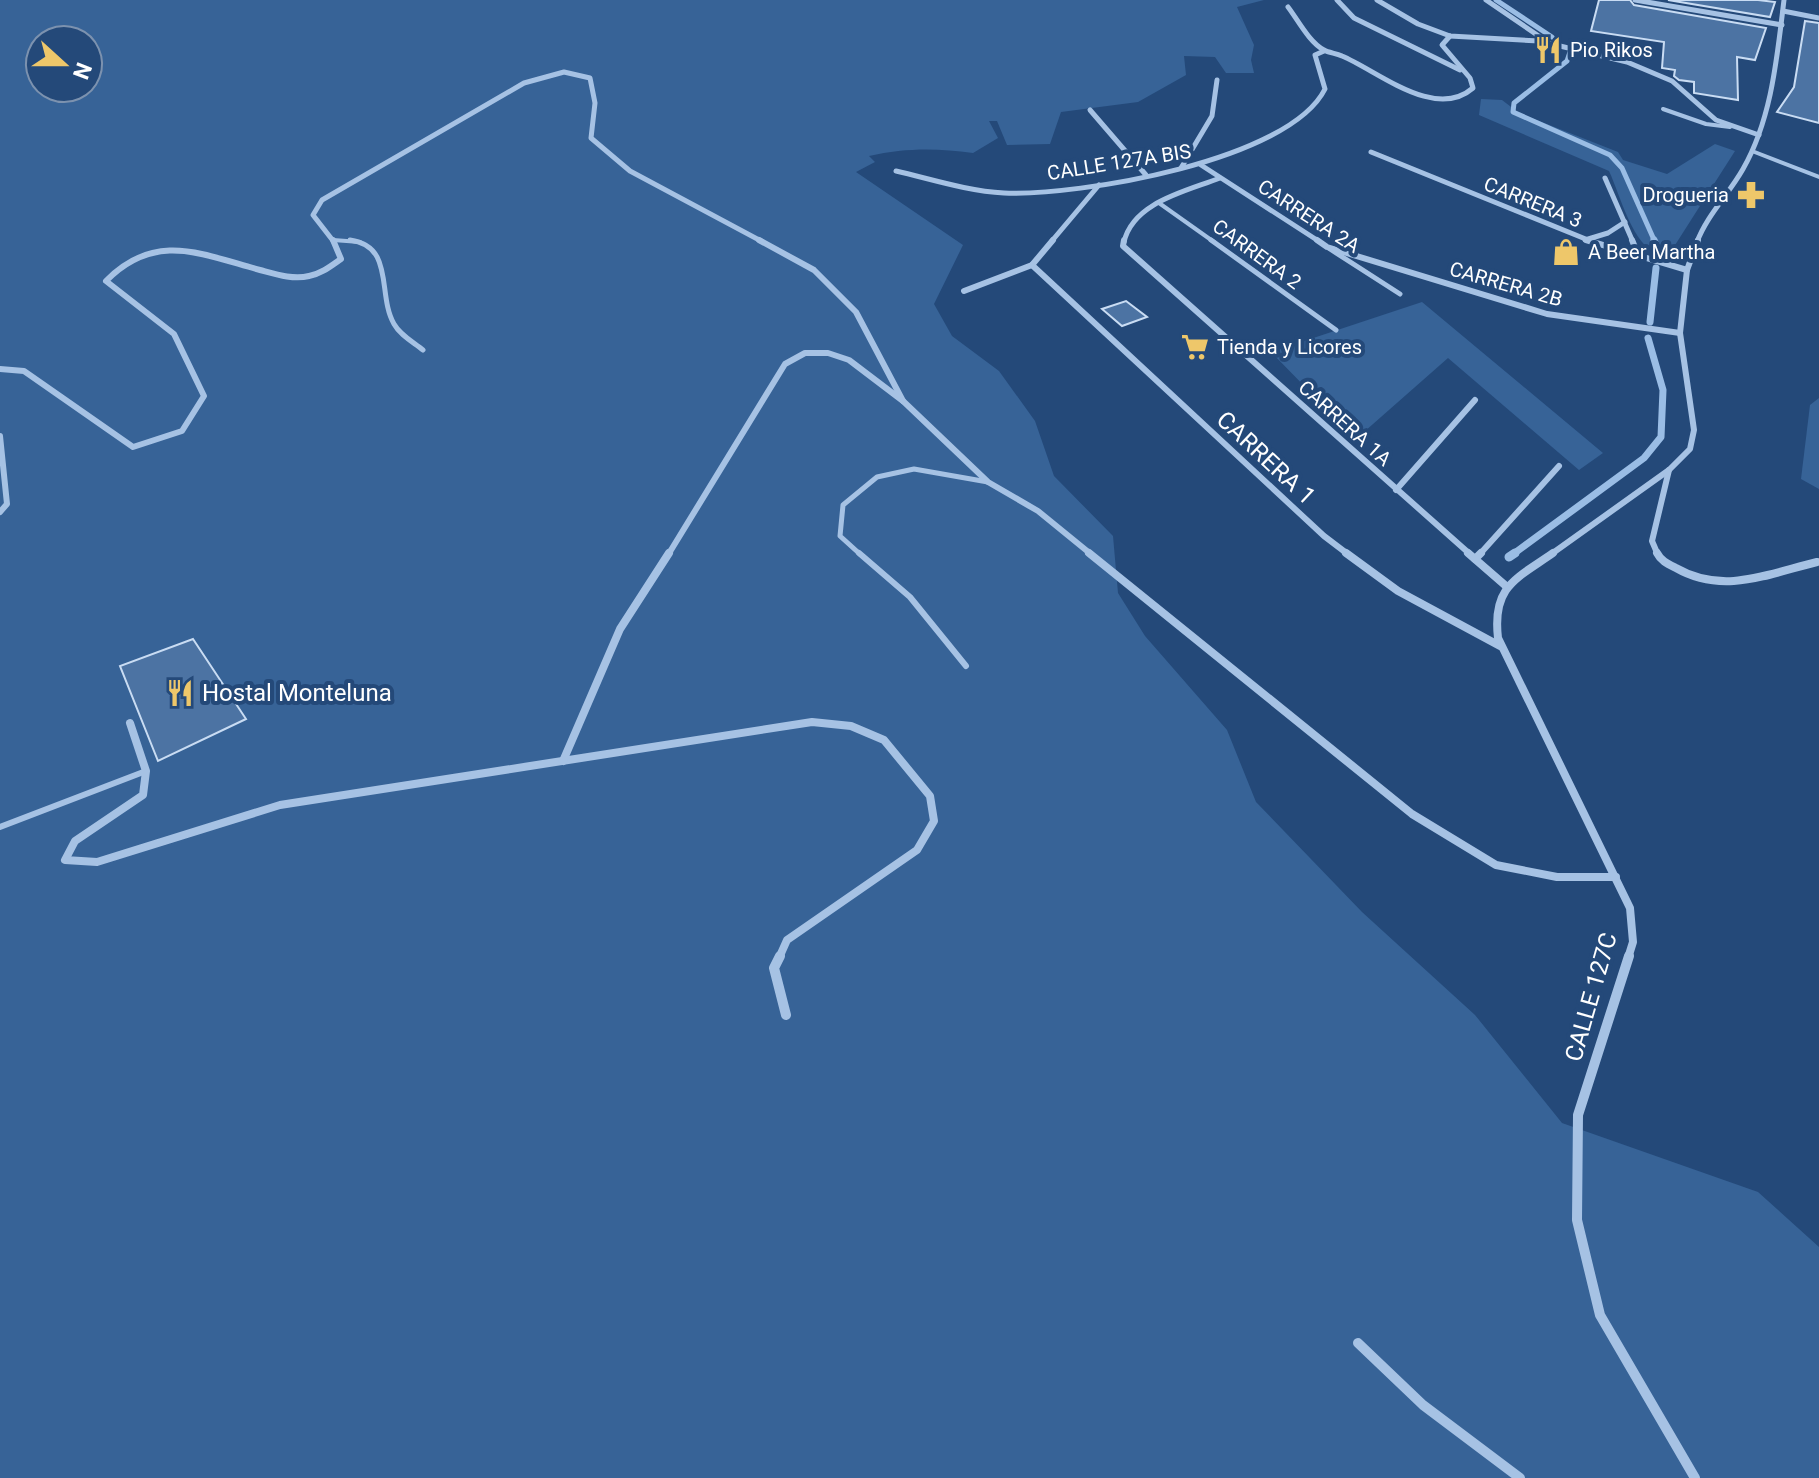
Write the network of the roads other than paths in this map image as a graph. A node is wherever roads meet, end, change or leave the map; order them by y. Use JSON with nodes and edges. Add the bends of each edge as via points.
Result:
{"nodes":[{"id":1,"x":1337,"y":0,"type":"edge"},
{"id":2,"x":1377,"y":0,"type":"edge"},
{"id":3,"x":1486,"y":0,"type":"edge"},
{"id":4,"x":1635,"y":0,"type":"edge"},
{"id":5,"x":1784,"y":0,"type":"edge"},
{"id":6,"x":1288,"y":7,"type":"dead end"},
{"id":7,"x":1783,"y":11,"type":"junction"},
{"id":8,"x":1819,"y":18,"type":"edge"},
{"id":9,"x":1782,"y":25,"type":"junction"},
{"id":10,"x":1450,"y":36,"type":"junction"},
{"id":11,"x":1550,"y":43,"type":"junction"},
{"id":12,"x":1324,"y":51,"type":"junction"},
{"id":13,"x":1461,"y":70,"type":"junction"},
{"id":14,"x":1217,"y":80,"type":"dead end"},
{"id":15,"x":1663,"y":109,"type":"dead end"},
{"id":16,"x":1090,"y":110,"type":"dead end"},
{"id":17,"x":1730,"y":127,"type":"junction"},
{"id":18,"x":1759,"y":135,"type":"junction"},
{"id":19,"x":1752,"y":151,"type":"junction"},
{"id":20,"x":1371,"y":152,"type":"dead end"},
{"id":21,"x":1201,"y":165,"type":"junction"},
{"id":22,"x":1181,"y":169,"type":"junction"},
{"id":23,"x":896,"y":171,"type":"dead end"},
{"id":24,"x":1146,"y":175,"type":"junction"},
{"id":25,"x":1819,"y":177,"type":"edge"},
{"id":26,"x":1220,"y":178,"type":"junction"},
{"id":27,"x":1605,"y":178,"type":"dead end"},
{"id":28,"x":1099,"y":185,"type":"junction"},
{"id":29,"x":1159,"y":203,"type":"junction"},
{"id":30,"x":1625,"y":222,"type":"junction"},
{"id":31,"x":333,"y":240,"type":"junction"},
{"id":32,"x":1584,"y":240,"type":"junction"},
{"id":33,"x":1327,"y":247,"type":"junction"},
{"id":34,"x":1639,"y":257,"type":"junction"},
{"id":35,"x":1032,"y":265,"type":"junction"},
{"id":36,"x":1687,"y":270,"type":"junction"},
{"id":37,"x":964,"y":291,"type":"dead end"},
{"id":38,"x":1400,"y":294,"type":"dead end"},
{"id":39,"x":1336,"y":330,"type":"dead end"},
{"id":40,"x":1680,"y":333,"type":"junction"},
{"id":41,"x":423,"y":350,"type":"dead end"},
{"id":42,"x":0,"y":369,"type":"edge"},
{"id":43,"x":1475,"y":400,"type":"dead end"},
{"id":44,"x":903,"y":401,"type":"junction"},
{"id":45,"x":0,"y":436,"type":"edge"},
{"id":46,"x":1559,"y":466,"type":"dead end"},
{"id":47,"x":1669,"y":470,"type":"junction"},
{"id":48,"x":988,"y":482,"type":"junction"},
{"id":49,"x":1396,"y":490,"type":"junction"},
{"id":50,"x":0,"y":512,"type":"edge"},
{"id":51,"x":1475,"y":559,"type":"junction"},
{"id":52,"x":1818,"y":562,"type":"edge"},
{"id":53,"x":1506,"y":586,"type":"junction"},
{"id":54,"x":1500,"y":646,"type":"junction"},
{"id":55,"x":966,"y":666,"type":"dead end"},
{"id":56,"x":130,"y":723,"type":"dead end"},
{"id":57,"x":563,"y":761,"type":"junction"},
{"id":58,"x":146,"y":771,"type":"junction"},
{"id":59,"x":0,"y":827,"type":"edge"},
{"id":60,"x":1616,"y":877,"type":"junction"},
{"id":61,"x":786,"y":1015,"type":"dead end"},
{"id":62,"x":1358,"y":1343,"type":"dead end"},
{"id":63,"x":1520,"y":1478,"type":"edge"},
{"id":64,"x":1695,"y":1478,"type":"edge"}],
"edges":[{"from":1,"to":13,"type":"street","via":[[1354,18]]},
{"from":2,"to":10,"type":"street"},
{"from":3,"to":11,"type":"street"},
{"from":4,"to":9,"type":"street"},
{"from":5,"to":7,"type":"street"},
{"from":6,"to":12,"type":"street"},
{"from":7,"to":8,"type":"street"},
{"from":7,"to":9,"type":"street"},
{"from":9,"to":18,"type":"street"},
{"from":10,"to":11,"type":"street"},
{"from":10,"to":13,"type":"street","via":[[1442,45]]},
{"from":11,"to":17,"type":"street","via":[[1650,70]]},
{"from":12,"to":13,"type":"street","via":[[1439,99],[1469,94],[1470,78]]},
{"from":12,"to":21,"type":"street","name":"CALLE 127A BIS","via":[[1315,55],[1325,89],[1318,103],[1287,127]]},
{"from":14,"to":22,"type":"street","via":[[1219,103]]},
{"from":15,"to":17,"type":"lane"},
{"from":16,"to":24,"type":"street"},
{"from":17,"to":18,"type":"street"},
{"from":18,"to":19,"type":"street"},
{"from":19,"to":25,"type":"lane"},
{"from":19,"to":36,"type":"street","via":[[1701,232]]},
{"from":20,"to":32,"type":"street","name":"CARRERA 3"},
{"from":21,"to":22,"type":"street","name":"CALLE 127A BIS"},
{"from":21,"to":26,"type":"street","name":"CARRERA 2A"},
{"from":22,"to":24,"type":"street","name":"CALLE 127A BIS"},
{"from":23,"to":28,"type":"street","name":"CALLE 127A BIS","via":[[1007,193]]},
{"from":24,"to":28,"type":"street","name":"CALLE 127A BIS"},
{"from":26,"to":29,"type":"street"},
{"from":26,"to":33,"type":"street","name":"CARRERA 2A"},
{"from":27,"to":30,"type":"street"},
{"from":28,"to":35,"type":"street"},
{"from":29,"to":39,"type":"lane","name":"CARRERA 2"},
{"from":29,"to":49,"type":"street","name":"CARRERA 1A","via":[[1128,228],[1123,246]]},
{"from":30,"to":32,"type":"street"},
{"from":30,"to":34,"type":"street"},
{"from":31,"to":41,"type":"lane","via":[[365,244],[380,256],[385,301],[395,327]]},
{"from":31,"to":42,"type":"street","via":[[341,259],[324,271],[298,278],[171,248],[117,264],[106,281],[174,334],[204,396],[182,431],[133,447],[24,371]]},
{"from":31,"to":44,"type":"street","via":[[313,215],[322,200],[524,83],[564,72],[590,78],[595,103],[591,138],[630,171],[814,270],[856,312]]},
{"from":32,"to":34,"type":"street","name":"CARRERA 3"},
{"from":33,"to":38,"type":"lane","name":"CARRERA 2A"},
{"from":33,"to":40,"type":"street","name":"CARRERA 2B","via":[[1547,314]]},
{"from":34,"to":36,"type":"street","name":"CARRERA 3"},
{"from":35,"to":37,"type":"street"},
{"from":35,"to":54,"type":"street","name":"CARRERA 1","via":[[1324,536],[1398,591]]},
{"from":36,"to":40,"type":"street"},
{"from":40,"to":47,"type":"street","via":[[1694,430],[1690,449]]},
{"from":43,"to":49,"type":"street"},
{"from":44,"to":48,"type":"street"},
{"from":44,"to":57,"type":"street","via":[[849,360],[828,353],[805,353],[785,364],[620,629]]},
{"from":45,"to":50,"type":"street","via":[[7,504]]},
{"from":46,"to":51,"type":"street"},
{"from":47,"to":52,"type":"street","via":[[1652,541],[1660,559],[1696,580],[1734,583]]},
{"from":47,"to":53,"type":"street"},
{"from":48,"to":55,"type":"lane","via":[[914,469],[877,477],[843,505],[840,536],[910,597]]},
{"from":48,"to":60,"type":"street","via":[[1038,511],[1412,814],[1496,865],[1557,877]]},
{"from":49,"to":51,"type":"street","name":"CARRERA 1A"},
{"from":51,"to":53,"type":"street","name":"CARRERA 1A"},
{"from":53,"to":54,"type":"street","name":"CALLE 127C","via":[[1495,623]]},
{"from":54,"to":60,"type":"street","name":"CALLE 127C"},
{"from":56,"to":58,"type":"street"},
{"from":57,"to":58,"type":"street","via":[[280,805],[97,862],[65,860],[75,841],[143,795]]},
{"from":57,"to":61,"type":"street","via":[[812,722],[851,726],[884,740],[930,796],[934,821],[917,850],[787,940],[774,968]]},
{"from":58,"to":59,"type":"lane"},
{"from":60,"to":64,"type":"street","name":"CALLE 127C","via":[[1630,908],[1633,942],[1578,1115],[1577,1220],[1600,1315]]},
{"from":62,"to":63,"type":"street","via":[[1423,1405]]}]}
